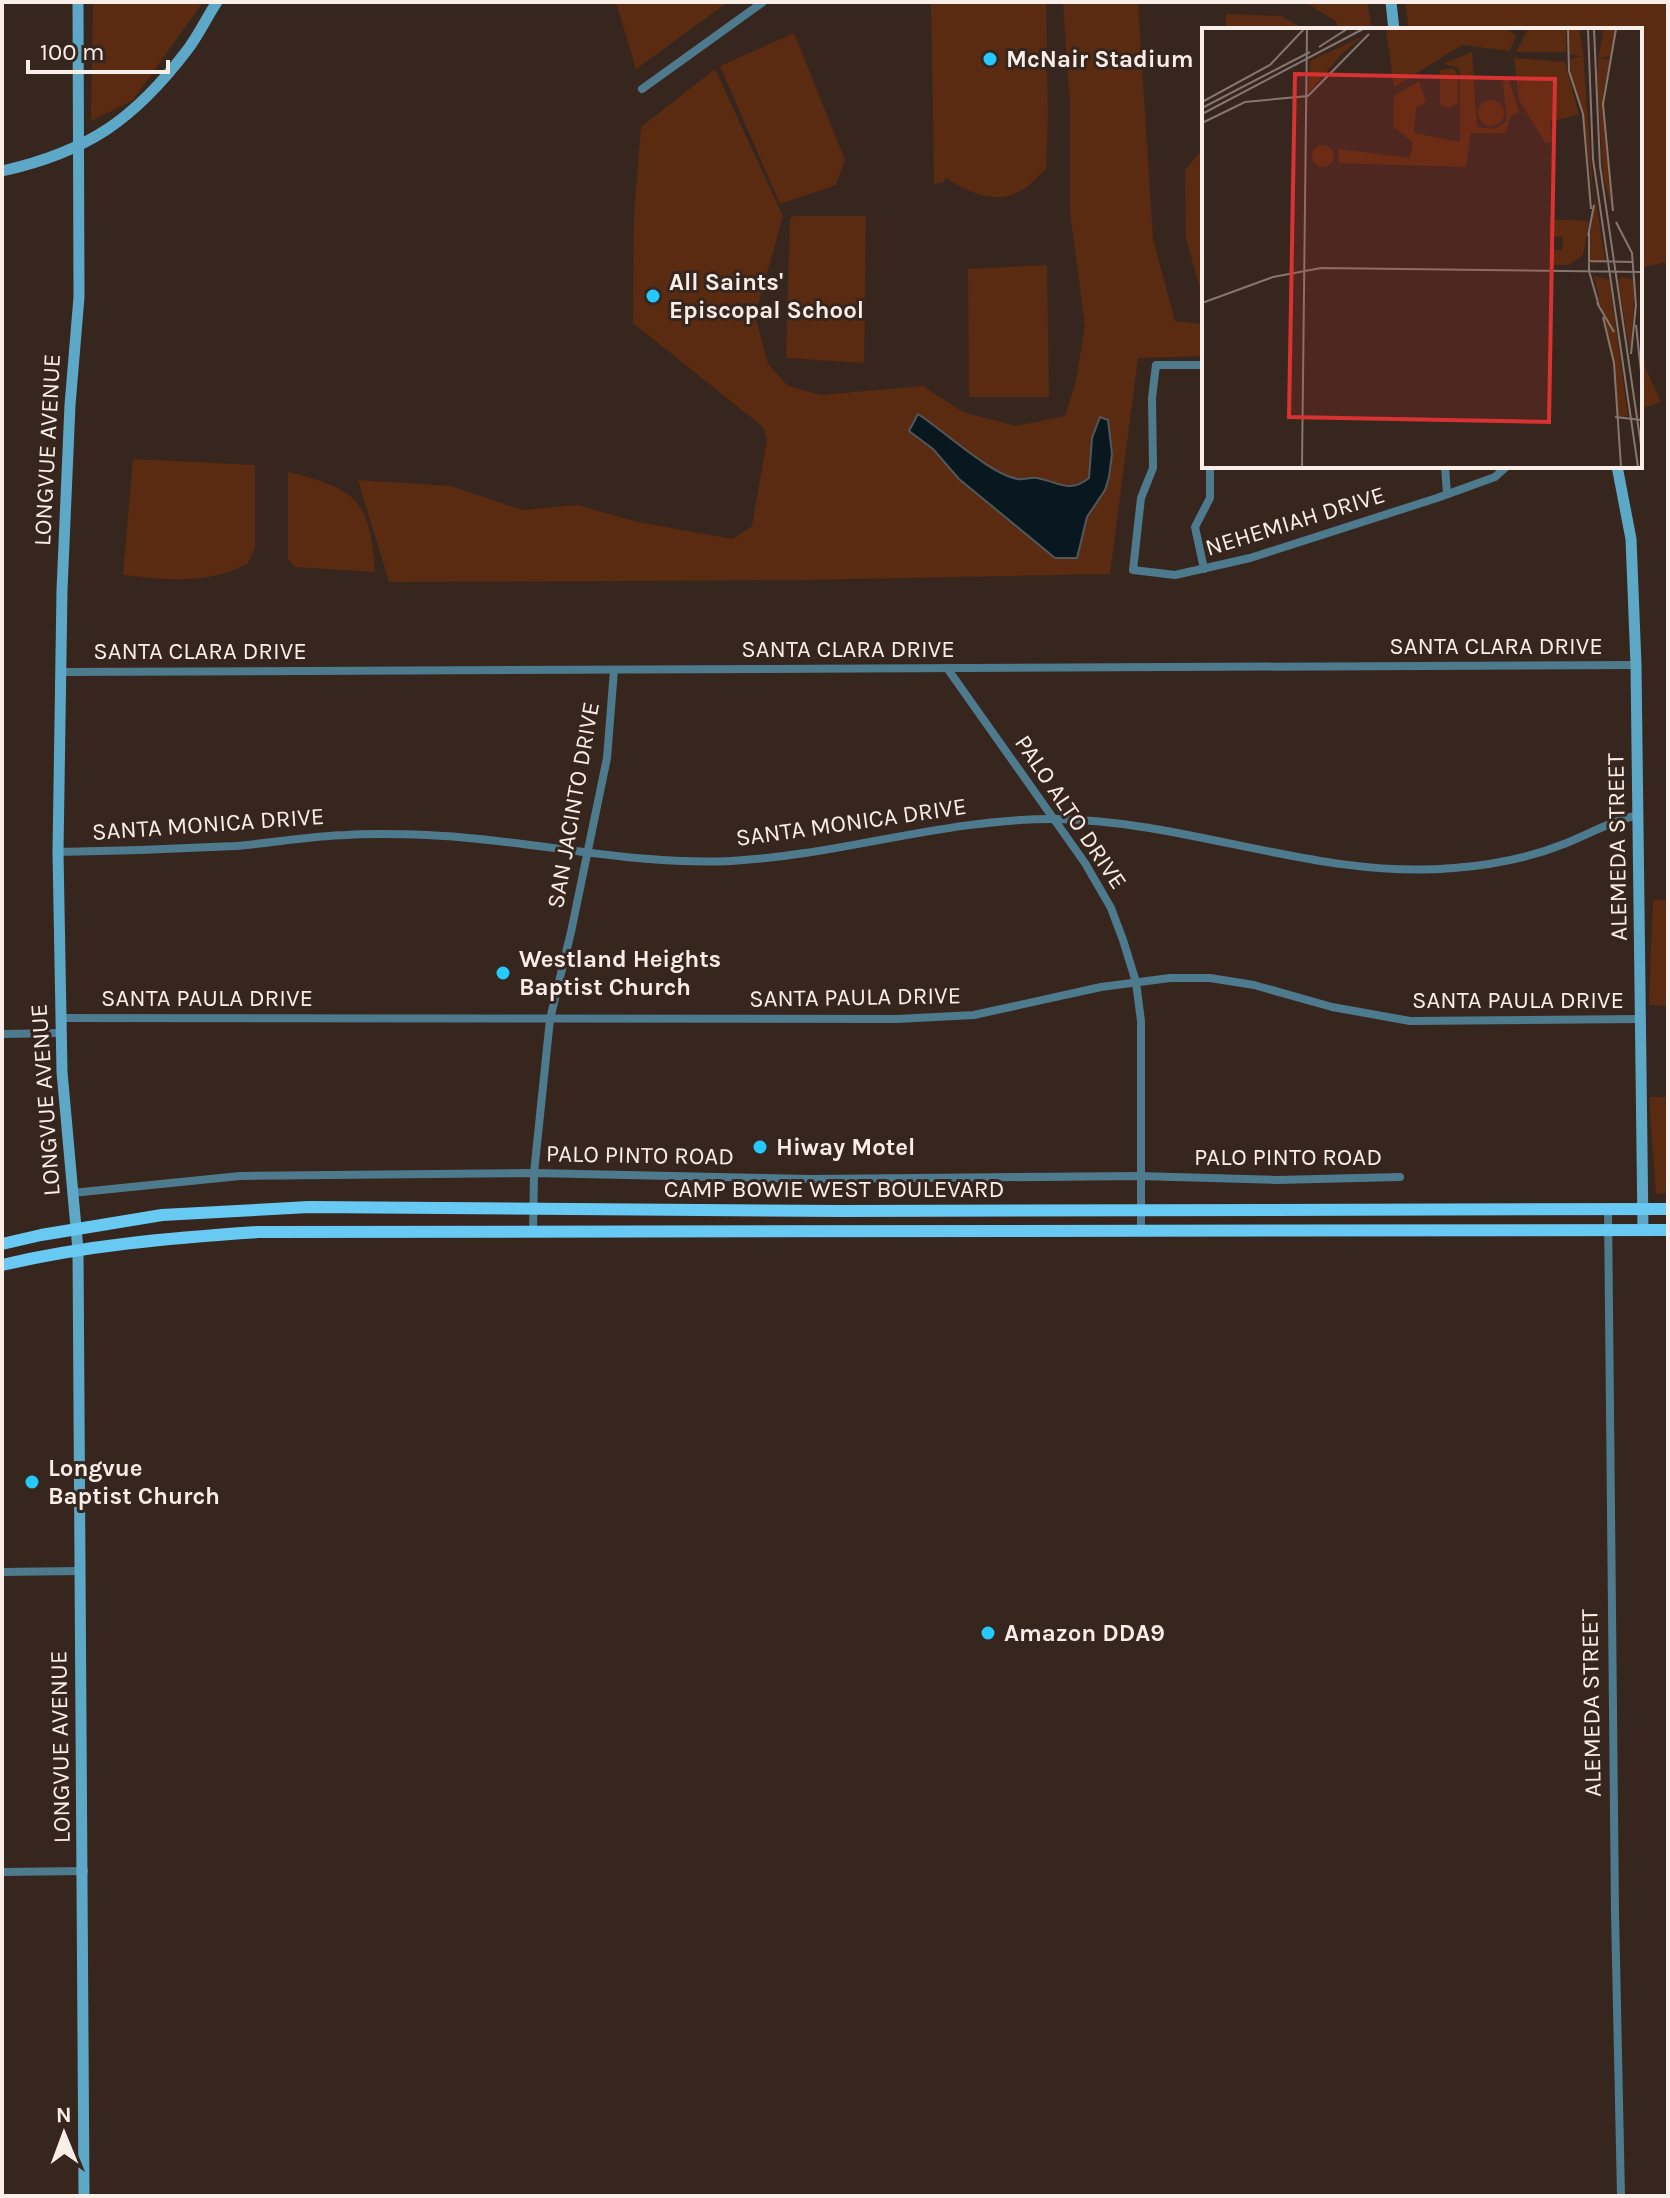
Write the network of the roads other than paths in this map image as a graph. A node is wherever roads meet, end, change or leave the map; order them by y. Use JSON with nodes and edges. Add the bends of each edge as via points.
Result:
{"nodes":[{"id":1,"x":78,"y":2,"type":"edge"},
{"id":2,"x":217,"y":2,"type":"edge"},
{"id":3,"x":763,"y":2,"type":"edge"},
{"id":4,"x":1391,"y":2,"type":"edge"},
{"id":5,"x":1394,"y":28,"type":"edge"},
{"id":6,"x":642,"y":89,"type":"dead end"},
{"id":7,"x":80,"y":147,"type":"junction"},
{"id":8,"x":2,"y":171,"type":"edge"},
{"id":9,"x":1202,"y":365,"type":"edge"},
{"id":10,"x":1210,"y":468,"type":"edge"},
{"id":11,"x":1445,"y":468,"type":"edge"},
{"id":12,"x":1504,"y":468,"type":"edge"},
{"id":13,"x":1617,"y":468,"type":"edge"},
{"id":14,"x":1447,"y":494,"type":"junction"},
{"id":15,"x":1204,"y":569,"type":"junction"},
{"id":16,"x":1636,"y":665,"type":"junction"},
{"id":17,"x":947,"y":668,"type":"junction"},
{"id":18,"x":614,"y":670,"type":"junction"},
{"id":19,"x":61,"y":672,"type":"junction"},
{"id":20,"x":1638,"y":815,"type":"junction"},
{"id":21,"x":1057,"y":819,"type":"junction"},
{"id":22,"x":58,"y":852,"type":"junction"},
{"id":23,"x":587,"y":853,"type":"junction"},
{"id":24,"x":1136,"y":982,"type":"junction"},
{"id":25,"x":60,"y":1018,"type":"junction"},
{"id":26,"x":550,"y":1019,"type":"junction"},
{"id":27,"x":1641,"y":1019,"type":"junction"},
{"id":28,"x":61,"y":1033,"type":"junction"},
{"id":29,"x":2,"y":1034,"type":"edge"},
{"id":30,"x":534,"y":1173,"type":"junction"},
{"id":31,"x":1139,"y":1176,"type":"junction"},
{"id":32,"x":1400,"y":1177,"type":"dead end"},
{"id":33,"x":72,"y":1193,"type":"junction"},
{"id":34,"x":1608,"y":1209,"type":"junction"},
{"id":35,"x":1643,"y":1209,"type":"junction"},
{"id":36,"x":1668,"y":1209,"type":"edge"},
{"id":37,"x":534,"y":1210,"type":"junction"},
{"id":38,"x":842,"y":1211,"type":"junction"},
{"id":39,"x":1142,"y":1211,"type":"junction"},
{"id":40,"x":77,"y":1228,"type":"junction"},
{"id":41,"x":1141,"y":1230,"type":"junction"},
{"id":42,"x":1609,"y":1230,"type":"junction"},
{"id":43,"x":1643,"y":1230,"type":"junction"},
{"id":44,"x":1668,"y":1230,"type":"edge"},
{"id":45,"x":533,"y":1232,"type":"junction"},
{"id":46,"x":841,"y":1232,"type":"junction"},
{"id":47,"x":2,"y":1244,"type":"edge"},
{"id":48,"x":78,"y":1250,"type":"junction"},
{"id":49,"x":2,"y":1265,"type":"edge"},
{"id":50,"x":79,"y":1571,"type":"junction"},
{"id":51,"x":2,"y":1572,"type":"edge"},
{"id":52,"x":84,"y":1871,"type":"junction"},
{"id":53,"x":2,"y":1872,"type":"edge"},
{"id":54,"x":84,"y":2196,"type":"edge"},
{"id":55,"x":1621,"y":2196,"type":"edge"}],
"edges":[{"from":1,"to":7,"type":"main road","name":"LONGVUE AVENUE"},
{"from":2,"to":7,"type":"main road","via":[[161,83]]},
{"from":3,"to":6,"type":"street"},
{"from":4,"to":5,"type":"main road"},
{"from":7,"to":8,"type":"main road"},
{"from":7,"to":19,"type":"main road","name":"LONGVUE AVENUE","via":[[79,297]]},
{"from":9,"to":15,"type":"street","name":"NEHEMIAH DRIVE","via":[[1156,365],[1153,468],[1141,498],[1133,570],[1175,575]]},
{"from":10,"to":15,"type":"street","via":[[1210,498],[1195,522]]},
{"from":11,"to":14,"type":"street"},
{"from":12,"to":14,"type":"street","name":"NEHEMIAH DRIVE","via":[[1495,477]]},
{"from":13,"to":16,"type":"main road","name":"ALEMEDA STREET","via":[[1631,538]]},
{"from":14,"to":15,"type":"street","name":"NEHEMIAH DRIVE"},
{"from":16,"to":17,"type":"street","name":"SANTA CLARA DRIVE"},
{"from":16,"to":20,"type":"main road","name":"ALEMEDA STREET"},
{"from":17,"to":18,"type":"street","name":"SANTA CLARA DRIVE"},
{"from":17,"to":21,"type":"street","name":"PALO ALTO DRIVE"},
{"from":18,"to":19,"type":"street","name":"SANTA CLARA DRIVE"},
{"from":18,"to":23,"type":"street","name":"SAN JACINTO DRIVE","via":[[607,758]]},
{"from":19,"to":22,"type":"main road","name":"LONGVUE AVENUE"},
{"from":20,"to":21,"type":"street","name":"SANTA MONICA DRIVE","via":[[1516,859],[1410,870],[1352,867],[1129,824]]},
{"from":20,"to":27,"type":"main road","name":"ALEMEDA STREET"},
{"from":21,"to":23,"type":"street","name":"SANTA MONICA DRIVE","via":[[978,823],[730,861]]},
{"from":21,"to":24,"type":"street","name":"PALO ALTO DRIVE","via":[[1111,908]]},
{"from":22,"to":23,"type":"street","name":"SANTA MONICA DRIVE","via":[[238,845],[348,834],[429,835]]},
{"from":22,"to":25,"type":"main road","name":"LONGVUE AVENUE"},
{"from":23,"to":26,"type":"street","name":"SAN JACINTO DRIVE"},
{"from":24,"to":26,"type":"street","name":"SANTA PAULA DRIVE","via":[[974,1015],[929,1018]]},
{"from":24,"to":27,"type":"street","name":"SANTA PAULA DRIVE","via":[[1210,978],[1410,1021]]},
{"from":24,"to":31,"type":"street","name":"PALO ALTO DRIVE","via":[[1141,1021]]},
{"from":25,"to":26,"type":"street","name":"SANTA PAULA DRIVE"},
{"from":25,"to":28,"type":"main road","name":"LONGVUE AVENUE"},
{"from":26,"to":30,"type":"street","name":"SAN JACINTO DRIVE"},
{"from":27,"to":35,"type":"main road","name":"ALEMEDA STREET"},
{"from":28,"to":29,"type":"street"},
{"from":28,"to":33,"type":"main road","name":"LONGVUE AVENUE"},
{"from":30,"to":31,"type":"street","name":"PALO PINTO ROAD","via":[[811,1179]]},
{"from":30,"to":33,"type":"street","name":"PALO PINTO ROAD","via":[[240,1176]]},
{"from":30,"to":37,"type":"street","name":"SAN JACINTO DRIVE"},
{"from":31,"to":32,"type":"street","name":"PALO PINTO ROAD"},
{"from":31,"to":39,"type":"street","name":"PALO ALTO DRIVE"},
{"from":33,"to":40,"type":"main road","name":"LONGVUE AVENUE"},
{"from":34,"to":35,"type":"main road","name":"CAMP BOWIE WEST BOULEVARD"},
{"from":34,"to":39,"type":"main road","name":"CAMP BOWIE WEST BOULEVARD"},
{"from":34,"to":42,"type":"street","name":"ALEMEDA STREET"},
{"from":35,"to":36,"type":"main road","name":"CAMP BOWIE WEST BOULEVARD"},
{"from":35,"to":43,"type":"main road","name":"ALEMEDA STREET"},
{"from":37,"to":38,"type":"main road","name":"CAMP BOWIE WEST BOULEVARD"},
{"from":37,"to":40,"type":"main road","name":"CAMP BOWIE WEST BOULEVARD","via":[[309,1207],[162,1215]]},
{"from":37,"to":45,"type":"street","name":"SAN JACINTO DRIVE"},
{"from":38,"to":39,"type":"main road","name":"CAMP BOWIE WEST BOULEVARD"},
{"from":38,"to":46,"type":"main road"},
{"from":39,"to":41,"type":"street","name":"PALO ALTO DRIVE"},
{"from":40,"to":47,"type":"main road","name":"CAMP BOWIE WEST BOULEVARD"},
{"from":40,"to":48,"type":"main road","name":"LONGVUE AVENUE"},
{"from":41,"to":42,"type":"main road","name":"CAMP BOWIE WEST BOULEVARD"},
{"from":41,"to":46,"type":"main road","name":"CAMP BOWIE WEST BOULEVARD"},
{"from":42,"to":43,"type":"main road","name":"CAMP BOWIE WEST BOULEVARD"},
{"from":42,"to":55,"type":"street","name":"ALEMEDA STREET"},
{"from":43,"to":44,"type":"main road","name":"CAMP BOWIE WEST BOULEVARD"},
{"from":45,"to":46,"type":"main road","name":"CAMP BOWIE WEST BOULEVARD"},
{"from":45,"to":48,"type":"main road","name":"CAMP BOWIE WEST BOULEVARD","via":[[258,1232]]},
{"from":48,"to":49,"type":"main road","name":"CAMP BOWIE WEST BOULEVARD"},
{"from":48,"to":50,"type":"main road","name":"LONGVUE AVENUE"},
{"from":50,"to":51,"type":"street"},
{"from":50,"to":52,"type":"main road","name":"LONGVUE AVENUE"},
{"from":52,"to":53,"type":"street"},
{"from":52,"to":54,"type":"main road","name":"LONGVUE AVENUE"}]}
